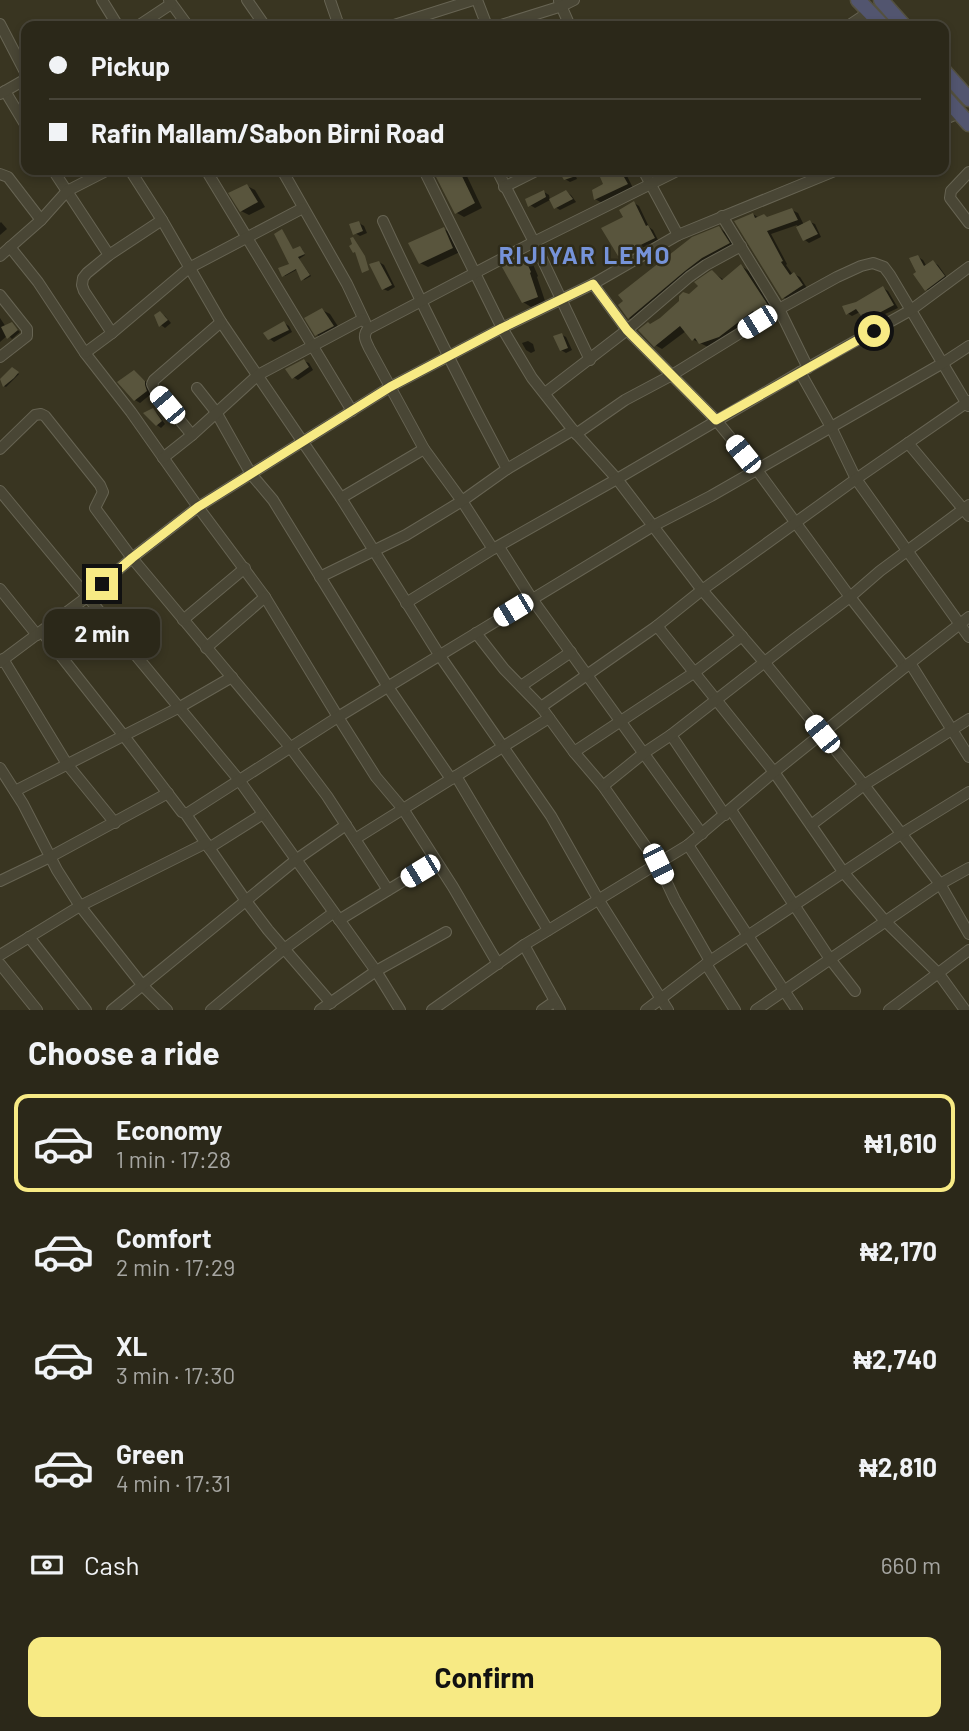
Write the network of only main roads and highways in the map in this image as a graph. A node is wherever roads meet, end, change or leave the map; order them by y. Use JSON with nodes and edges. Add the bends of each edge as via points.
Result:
{"nodes":[{"id":1,"x":858,"y":0,"type":"edge"},
{"id":2,"x":881,"y":0,"type":"edge"},
{"id":3,"x":878,"y":21,"type":"edge"},
{"id":4,"x":900,"y":21,"type":"edge"},
{"id":5,"x":949,"y":77,"type":"edge"},
{"id":6,"x":969,"y":99,"type":"edge"},
{"id":7,"x":949,"y":102,"type":"edge"},
{"id":8,"x":969,"y":124,"type":"edge"}],
"edges":[{"from":1,"to":3,"type":"highway"},
{"from":2,"to":4,"type":"highway"},
{"from":5,"to":6,"type":"highway"},
{"from":7,"to":8,"type":"highway"}]}
